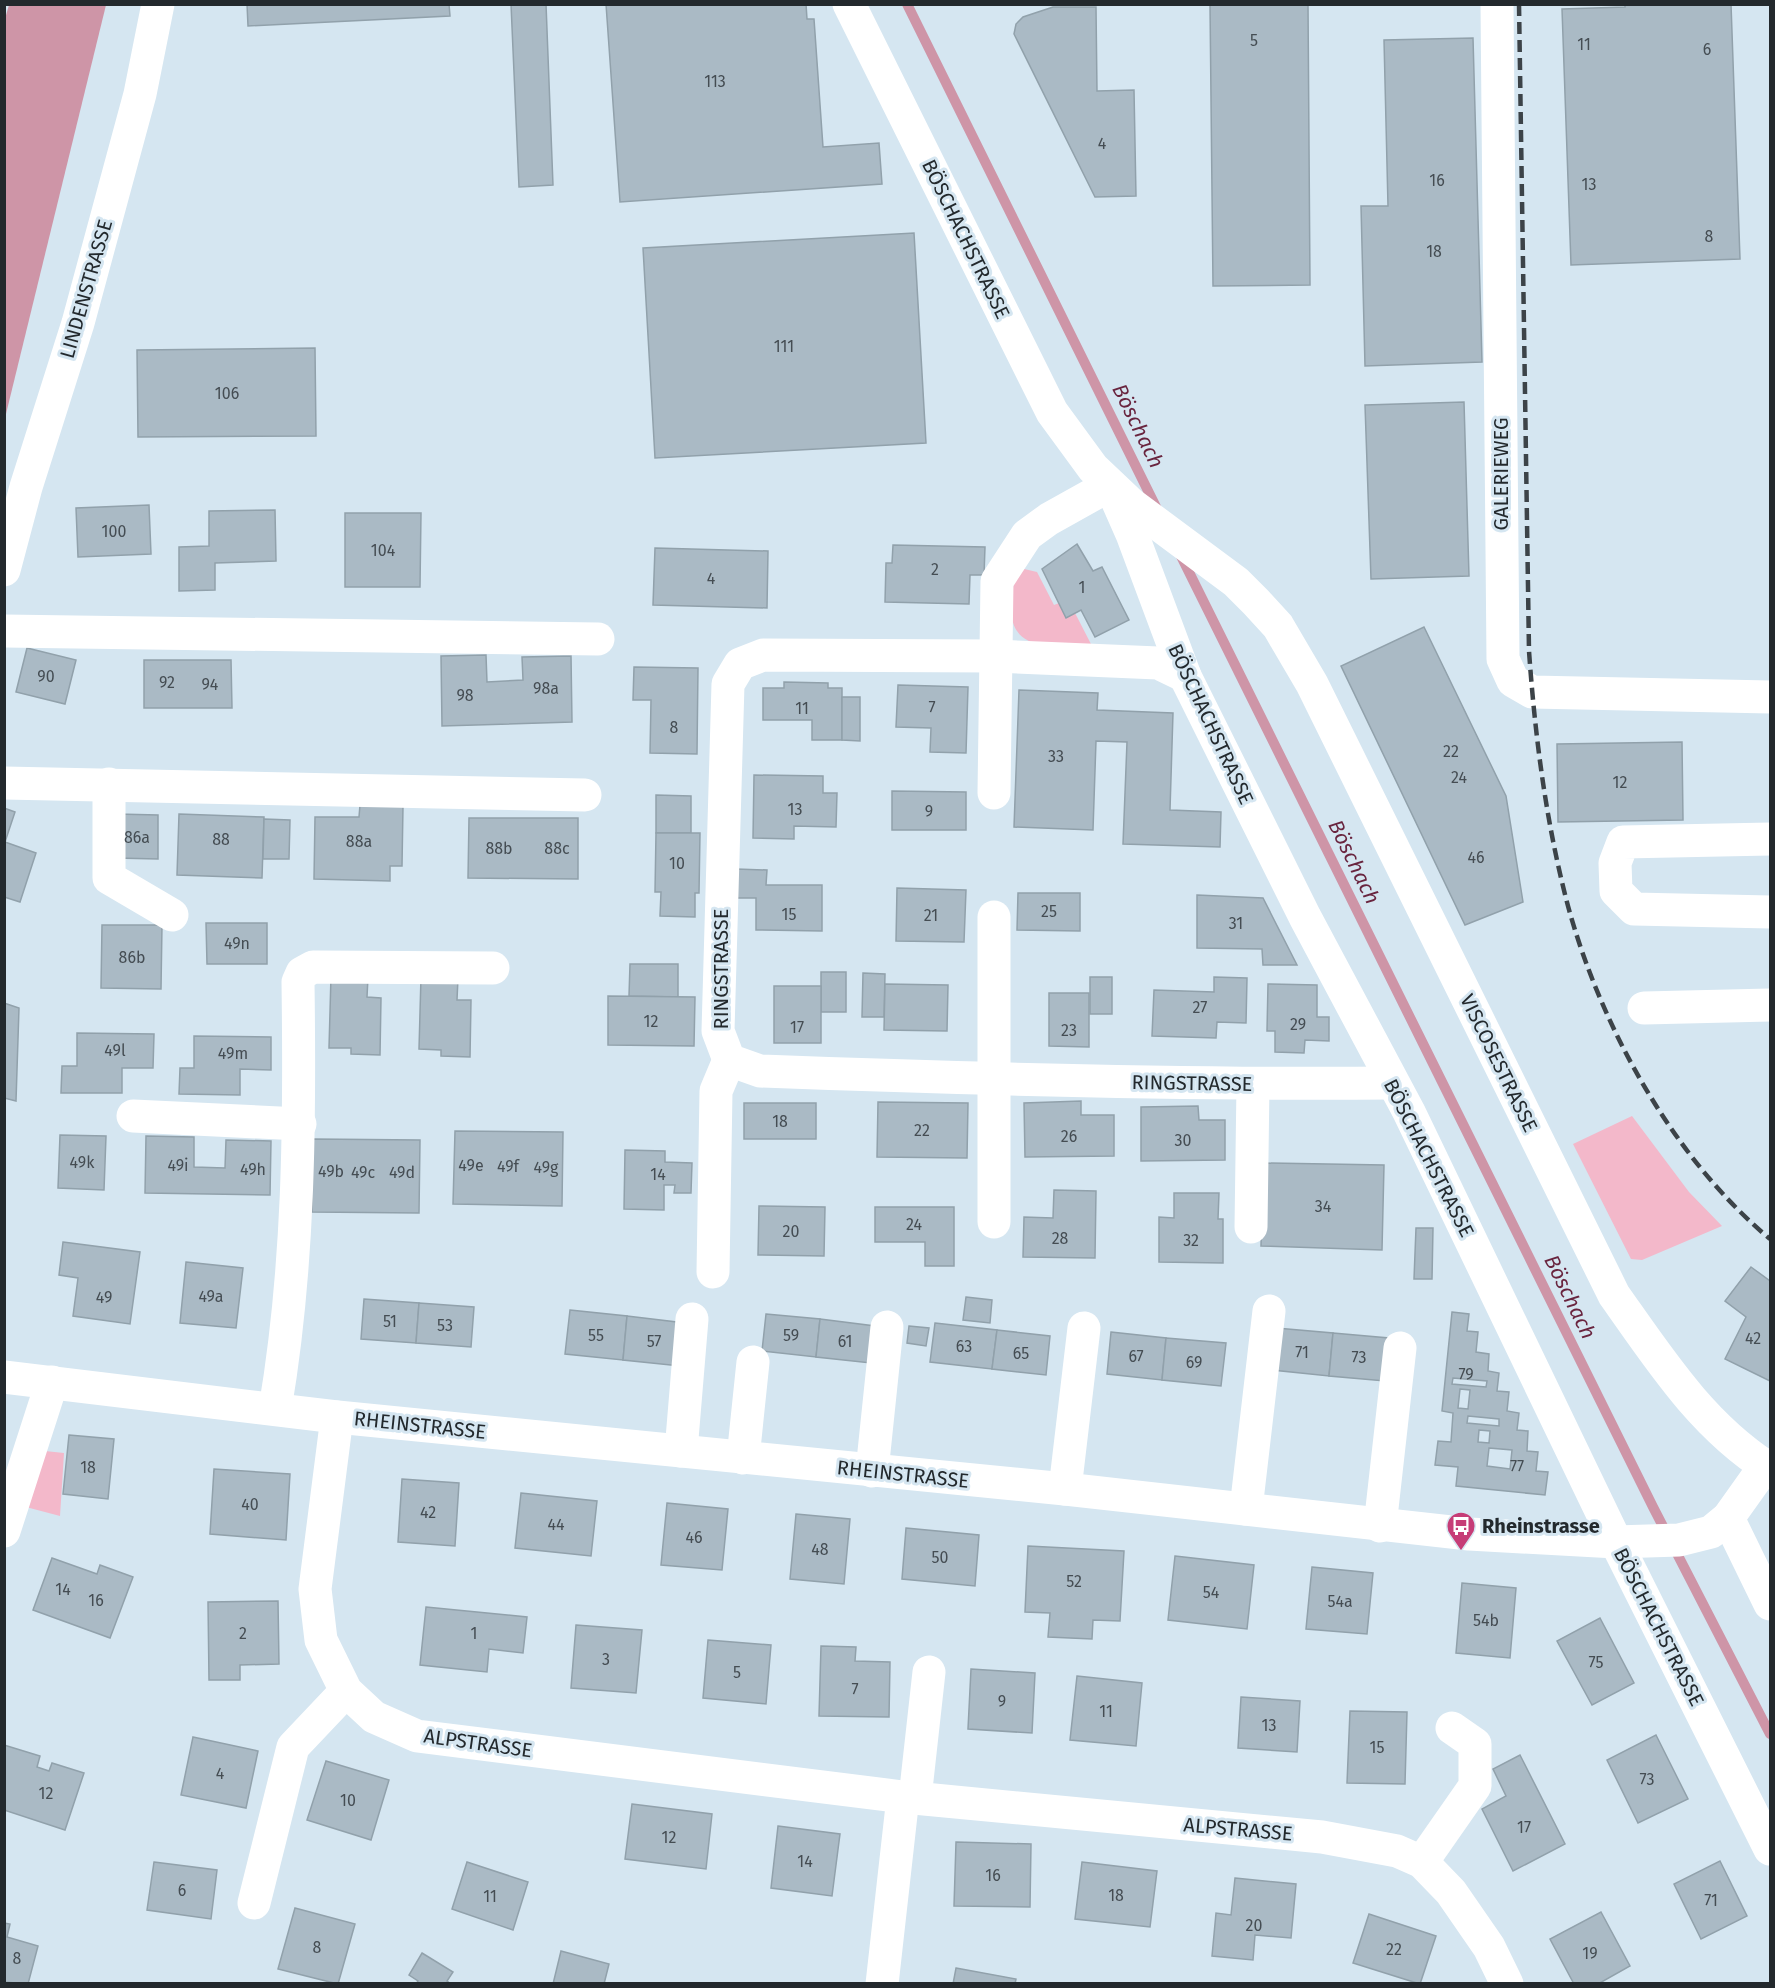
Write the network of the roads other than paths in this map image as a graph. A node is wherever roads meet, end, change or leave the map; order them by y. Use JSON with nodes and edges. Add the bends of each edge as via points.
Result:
{"nodes":[{"id":1,"x":158,"y":4,"type":"edge"},
{"id":2,"x":849,"y":4,"type":"edge"},
{"id":3,"x":1497,"y":4,"type":"edge"},
{"id":4,"x":1111,"y":485,"type":"junction"},
{"id":5,"x":4,"y":570,"type":"edge"},
{"id":6,"x":1278,"y":626,"type":"joint"},
{"id":7,"x":4,"y":631,"type":"edge"},
{"id":8,"x":597,"y":639,"type":"dead end"},
{"id":9,"x":995,"y":656,"type":"junction"},
{"id":10,"x":1185,"y":676,"type":"junction"},
{"id":11,"x":1770,"y":697,"type":"edge"},
{"id":12,"x":4,"y":783,"type":"edge"},
{"id":13,"x":109,"y":784,"type":"junction"},
{"id":14,"x":994,"y":792,"type":"dead end"},
{"id":15,"x":585,"y":795,"type":"dead end"},
{"id":16,"x":1770,"y":839,"type":"edge"},
{"id":17,"x":1770,"y":912,"type":"edge"},
{"id":18,"x":172,"y":915,"type":"dead end"},
{"id":19,"x":994,"y":917,"type":"dead end"},
{"id":20,"x":493,"y":968,"type":"dead end"},
{"id":21,"x":1770,"y":1005,"type":"edge"},
{"id":22,"x":1644,"y":1008,"type":"dead end"},
{"id":23,"x":729,"y":1060,"type":"junction"},
{"id":24,"x":994,"y":1080,"type":"junction"},
{"id":25,"x":1392,"y":1083,"type":"junction"},
{"id":26,"x":1253,"y":1084,"type":"junction"},
{"id":27,"x":133,"y":1116,"type":"dead end"},
{"id":28,"x":300,"y":1124,"type":"junction"},
{"id":29,"x":994,"y":1221,"type":"dead end"},
{"id":30,"x":1251,"y":1227,"type":"dead end"},
{"id":31,"x":713,"y":1272,"type":"dead end"},
{"id":32,"x":1269,"y":1311,"type":"dead end"},
{"id":33,"x":692,"y":1319,"type":"dead end"},
{"id":34,"x":887,"y":1327,"type":"dead end"},
{"id":35,"x":1084,"y":1328,"type":"dead end"},
{"id":36,"x":1400,"y":1348,"type":"dead end"},
{"id":37,"x":753,"y":1362,"type":"dead end"},
{"id":38,"x":4,"y":1377,"type":"edge"},
{"id":39,"x":52,"y":1382,"type":"junction"},
{"id":40,"x":275,"y":1409,"type":"junction"},
{"id":41,"x":337,"y":1417,"type":"junction"},
{"id":42,"x":681,"y":1451,"type":"junction"},
{"id":43,"x":743,"y":1458,"type":"junction"},
{"id":44,"x":1768,"y":1467,"type":"edge"},
{"id":45,"x":872,"y":1471,"type":"junction"},
{"id":46,"x":1065,"y":1489,"type":"junction"},
{"id":47,"x":1246,"y":1509,"type":"junction"},
{"id":48,"x":1719,"y":1525,"type":"junction"},
{"id":49,"x":1380,"y":1526,"type":"junction"},
{"id":50,"x":4,"y":1532,"type":"edge"},
{"id":51,"x":1627,"y":1542,"type":"junction"},
{"id":52,"x":1770,"y":1604,"type":"edge"},
{"id":53,"x":929,"y":1672,"type":"dead end"},
{"id":54,"x":346,"y":1690,"type":"junction"},
{"id":55,"x":1452,"y":1728,"type":"dead end"},
{"id":56,"x":909,"y":1797,"type":"junction"},
{"id":57,"x":1770,"y":1849,"type":"edge"},
{"id":58,"x":1422,"y":1862,"type":"junction"},
{"id":59,"x":254,"y":1903,"type":"dead end"},
{"id":60,"x":882,"y":1983,"type":"edge"},
{"id":61,"x":1507,"y":1983,"type":"edge"}],
"edges":[{"from":1,"to":5,"type":"street","name":"LINDENSTRASSE","via":[[140,94],[78,323]]},
{"from":2,"to":4,"type":"street","name":"BÖSCHACHSTRASSE","via":[[1052,412]]},
{"from":3,"to":11,"type":"street","name":"GALERIEWEG","via":[[1503,659],[1513,681],[1532,692]]},
{"from":4,"to":6,"type":"street","name":"BÖSCHACHSTRASSE","via":[[1236,582]]},
{"from":4,"to":9,"type":"street","via":[[1027,535],[998,581]]},
{"from":4,"to":10,"type":"street","name":"BÖSCHACHSTRASSE"},
{"from":6,"to":44,"type":"street","name":"VISCOSESTRASSE","via":[[1312,684],[1614,1295],[1674,1380],[1706,1417]]},
{"from":7,"to":8,"type":"street"},
{"from":9,"to":10,"type":"street","name":"RINGSTRASSE","via":[[1158,663]]},
{"from":9,"to":14,"type":"street"},
{"from":9,"to":23,"type":"street","name":"RINGSTRASSE","via":[[763,655],[740,664],[728,684],[722,813],[718,1031]]},
{"from":10,"to":25,"type":"street","name":"BÖSCHACHSTRASSE"},
{"from":12,"to":13,"type":"street"},
{"from":13,"to":15,"type":"street"},
{"from":13,"to":18,"type":"street","via":[[110,878]]},
{"from":16,"to":17,"type":"street","via":[[1623,842],[1615,863],[1616,891],[1634,909]]},
{"from":19,"to":24,"type":"street"},
{"from":20,"to":28,"type":"street","via":[[312,967],[302,973],[298,982]]},
{"from":21,"to":22,"type":"street"},
{"from":23,"to":24,"type":"street","name":"RINGSTRASSE","via":[[760,1071]]},
{"from":23,"to":31,"type":"street","via":[[716,1091]]},
{"from":24,"to":26,"type":"street","name":"RINGSTRASSE"},
{"from":24,"to":29,"type":"street"},
{"from":25,"to":26,"type":"street","name":"RINGSTRASSE"},
{"from":25,"to":51,"type":"street","name":"BÖSCHACHSTRASSE"},
{"from":26,"to":30,"type":"street"},
{"from":27,"to":28,"type":"street"},
{"from":28,"to":40,"type":"street","via":[[294,1261]]},
{"from":32,"to":47,"type":"street"},
{"from":33,"to":42,"type":"street"},
{"from":34,"to":45,"type":"street"},
{"from":35,"to":46,"type":"street"},
{"from":36,"to":49,"type":"street"},
{"from":37,"to":43,"type":"street"},
{"from":38,"to":39,"type":"street","name":"RHEINSTRASSE"},
{"from":39,"to":40,"type":"street","name":"RHEINSTRASSE"},
{"from":39,"to":50,"type":"street"},
{"from":40,"to":41,"type":"street","name":"RHEINSTRASSE"},
{"from":41,"to":42,"type":"street","name":"RHEINSTRASSE"},
{"from":41,"to":54,"type":"street","name":"ALPSTRASSE","via":[[315,1589],[321,1640]]},
{"from":42,"to":43,"type":"street","name":"RHEINSTRASSE"},
{"from":43,"to":45,"type":"street","name":"RHEINSTRASSE"},
{"from":44,"to":48,"type":"street"},
{"from":45,"to":46,"type":"street","name":"RHEINSTRASSE"},
{"from":46,"to":47,"type":"street","name":"RHEINSTRASSE"},
{"from":47,"to":49,"type":"street","name":"RHEINSTRASSE"},
{"from":48,"to":51,"type":"street","name":"RHEINSTRASSE","via":[[1679,1539]]},
{"from":48,"to":52,"type":"street"},
{"from":49,"to":51,"type":"street","name":"RHEINSTRASSE"},
{"from":51,"to":57,"type":"street","name":"BÖSCHACHSTRASSE"},
{"from":53,"to":56,"type":"street"},
{"from":54,"to":56,"type":"street","name":"ALPSTRASSE","via":[[374,1717],[417,1736]]},
{"from":54,"to":59,"type":"street","via":[[294,1747]]},
{"from":55,"to":58,"type":"street","via":[[1475,1744],[1475,1786]]},
{"from":56,"to":58,"type":"street","name":"ALPSTRASSE","via":[[1322,1837],[1397,1851]]},
{"from":56,"to":60,"type":"street"},
{"from":58,"to":61,"type":"street","name":"ALPSTRASSE","via":[[1451,1892],[1489,1947]]}]}
